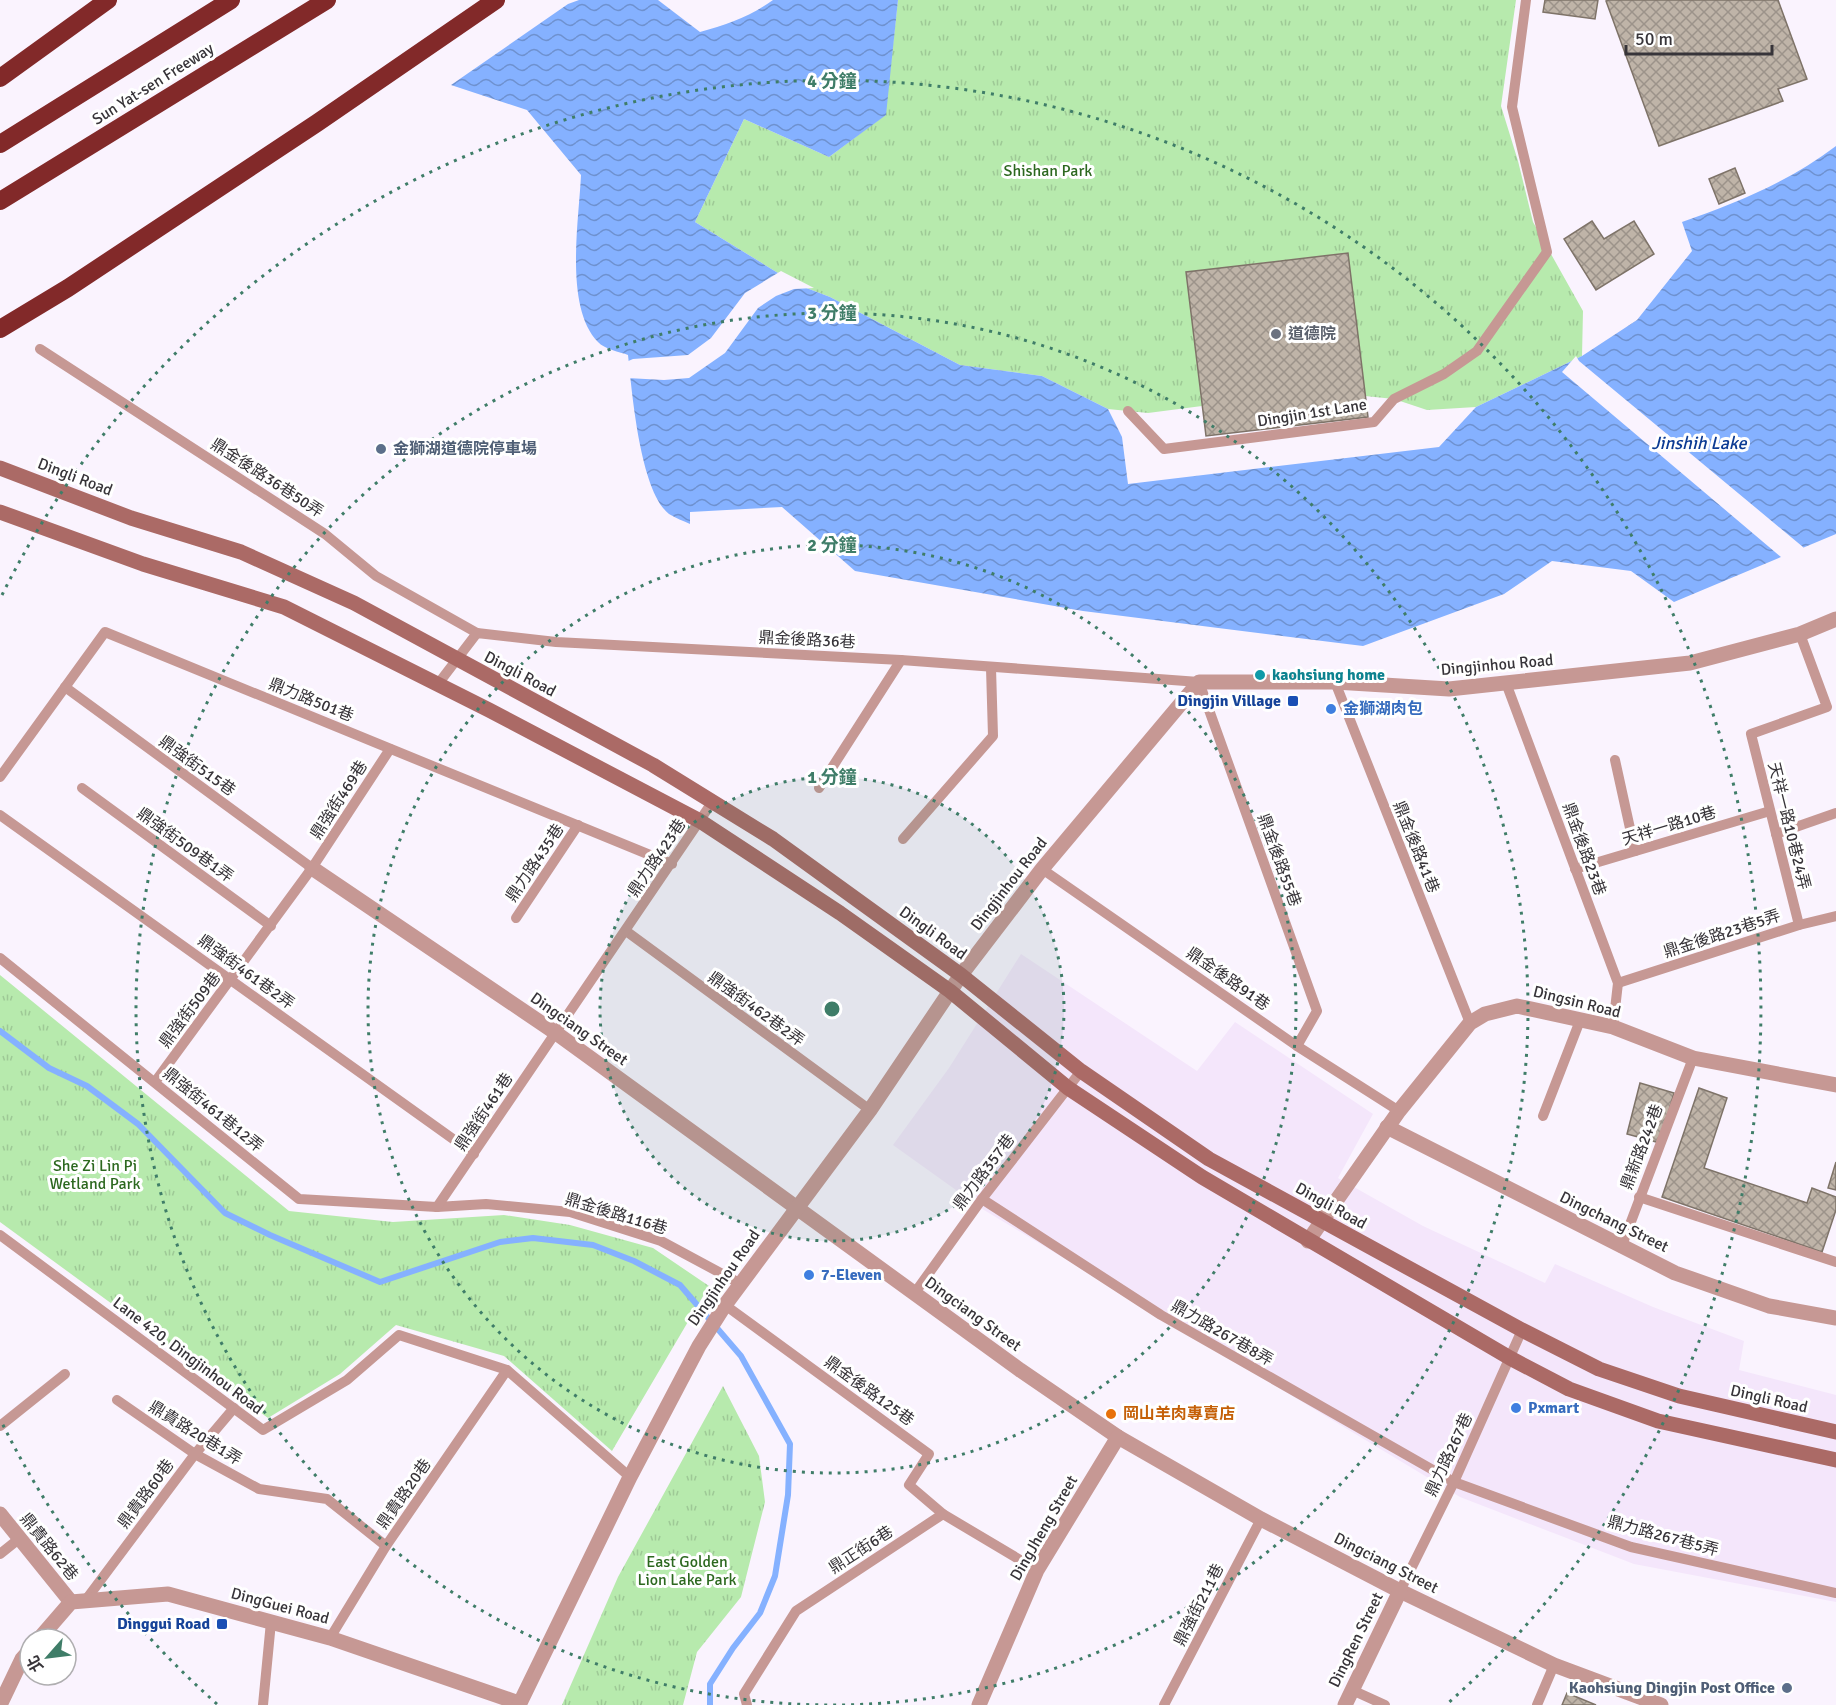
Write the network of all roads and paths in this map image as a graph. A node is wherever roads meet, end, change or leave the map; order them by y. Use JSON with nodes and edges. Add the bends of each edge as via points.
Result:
{"nodes":[{"id":1,"x":108,"y":0,"type":"edge"},
{"id":2,"x":231,"y":0,"type":"edge"},
{"id":3,"x":327,"y":0,"type":"edge"},
{"id":4,"x":496,"y":0,"type":"edge"},
{"id":5,"x":1526,"y":0,"type":"edge"},
{"id":6,"x":0,"y":78,"type":"edge"},
{"id":7,"x":0,"y":144,"type":"edge"},
{"id":8,"x":0,"y":201,"type":"edge"},
{"id":9,"x":0,"y":329,"type":"edge"},
{"id":10,"x":40,"y":349,"type":"dead end"},
{"id":11,"x":1128,"y":411,"type":"dead end"},
{"id":12,"x":0,"y":468,"type":"edge"},
{"id":13,"x":0,"y":512,"type":"edge"},
{"id":14,"x":1836,"y":619,"type":"edge"},
{"id":15,"x":477,"y":633,"type":"junction"},
{"id":16,"x":1800,"y":634,"type":"junction"},
{"id":17,"x":457,"y":660,"type":"junction"},
{"id":18,"x":901,"y":660,"type":"junction"},
{"id":19,"x":991,"y":668,"type":"junction"},
{"id":20,"x":1199,"y":682,"type":"junction"},
{"id":21,"x":1335,"y":682,"type":"junction"},
{"id":22,"x":1506,"y":683,"type":"junction"},
{"id":23,"x":438,"y":684,"type":"junction"},
{"id":24,"x":65,"y":687,"type":"junction"},
{"id":25,"x":390,"y":749,"type":"junction"},
{"id":26,"x":1615,"y":760,"type":"dead end"},
{"id":27,"x":0,"y":777,"type":"edge"},
{"id":28,"x":82,"y":788,"type":"dead end"},
{"id":29,"x":819,"y":788,"type":"dead end"},
{"id":30,"x":713,"y":801,"type":"junction"},
{"id":31,"x":1770,"y":811,"type":"junction"},
{"id":32,"x":1836,"y":813,"type":"edge"},
{"id":33,"x":0,"y":815,"type":"edge"},
{"id":34,"x":699,"y":821,"type":"junction"},
{"id":35,"x":578,"y":825,"type":"junction"},
{"id":36,"x":1776,"y":834,"type":"junction"},
{"id":37,"x":903,"y":839,"type":"dead end"},
{"id":38,"x":1635,"y":851,"type":"junction"},
{"id":39,"x":672,"y":864,"type":"junction"},
{"id":40,"x":312,"y":868,"type":"junction"},
{"id":41,"x":1042,"y":869,"type":"junction"},
{"id":42,"x":1575,"y":869,"type":"junction"},
{"id":43,"x":1836,"y":916,"type":"edge"},
{"id":44,"x":516,"y":918,"type":"dead end"},
{"id":45,"x":1799,"y":925,"type":"junction"},
{"id":46,"x":271,"y":926,"type":"junction"},
{"id":47,"x":626,"y":931,"type":"junction"},
{"id":48,"x":0,"y":958,"type":"edge"},
{"id":49,"x":961,"y":975,"type":"junction"},
{"id":50,"x":231,"y":980,"type":"junction"},
{"id":51,"x":1618,"y":983,"type":"junction"},
{"id":52,"x":950,"y":991,"type":"junction"},
{"id":53,"x":1581,"y":1018,"type":"junction"},
{"id":54,"x":1470,"y":1023,"type":"junction"},
{"id":55,"x":1613,"y":1027,"type":"junction"},
{"id":56,"x":556,"y":1033,"type":"junction"},
{"id":57,"x":1297,"y":1046,"type":"junction"},
{"id":58,"x":1693,"y":1058,"type":"junction"},
{"id":59,"x":1081,"y":1071,"type":"junction"},
{"id":60,"x":155,"y":1082,"type":"junction"},
{"id":61,"x":1836,"y":1085,"type":"edge"},
{"id":62,"x":1068,"y":1088,"type":"junction"},
{"id":63,"x":870,"y":1110,"type":"junction"},
{"id":64,"x":1399,"y":1111,"type":"junction"},
{"id":65,"x":1543,"y":1116,"type":"dead end"},
{"id":66,"x":1387,"y":1127,"type":"junction"},
{"id":67,"x":474,"y":1154,"type":"junction"},
{"id":68,"x":1639,"y":1197,"type":"junction"},
{"id":69,"x":982,"y":1199,"type":"junction"},
{"id":70,"x":437,"y":1207,"type":"junction"},
{"id":71,"x":795,"y":1208,"type":"junction"},
{"id":72,"x":1322,"y":1221,"type":"junction"},
{"id":73,"x":0,"y":1235,"type":"edge"},
{"id":74,"x":1308,"y":1241,"type":"junction"},
{"id":75,"x":1621,"y":1248,"type":"junction"},
{"id":76,"x":1836,"y":1262,"type":"edge"},
{"id":77,"x":741,"y":1284,"type":"junction"},
{"id":78,"x":914,"y":1294,"type":"junction"},
{"id":79,"x":725,"y":1305,"type":"junction"},
{"id":80,"x":1836,"y":1318,"type":"edge"},
{"id":81,"x":1522,"y":1330,"type":"junction"},
{"id":82,"x":1510,"y":1358,"type":"junction"},
{"id":83,"x":507,"y":1370,"type":"junction"},
{"id":84,"x":65,"y":1374,"type":"dead end"},
{"id":85,"x":117,"y":1400,"type":"dead end"},
{"id":86,"x":234,"y":1408,"type":"junction"},
{"id":87,"x":0,"y":1426,"type":"edge"},
{"id":88,"x":1836,"y":1432,"type":"edge"},
{"id":89,"x":1118,"y":1437,"type":"junction"},
{"id":90,"x":195,"y":1454,"type":"junction"},
{"id":91,"x":1836,"y":1460,"type":"edge"},
{"id":92,"x":630,"y":1477,"type":"junction"},
{"id":93,"x":1454,"y":1482,"type":"junction"},
{"id":94,"x":0,"y":1514,"type":"edge"},
{"id":95,"x":943,"y":1514,"type":"junction"},
{"id":96,"x":1261,"y":1519,"type":"junction"},
{"id":97,"x":20,"y":1538,"type":"junction"},
{"id":98,"x":386,"y":1546,"type":"junction"},
{"id":99,"x":0,"y":1554,"type":"edge"},
{"id":100,"x":1037,"y":1570,"type":"junction"},
{"id":101,"x":1400,"y":1591,"type":"junction"},
{"id":102,"x":1836,"y":1593,"type":"edge"},
{"id":103,"x":78,"y":1601,"type":"junction"},
{"id":104,"x":271,"y":1622,"type":"junction"},
{"id":105,"x":51,"y":1627,"type":"edge"},
{"id":106,"x":330,"y":1638,"type":"junction"},
{"id":107,"x":1554,"y":1665,"type":"junction"},
{"id":108,"x":18,"y":1667,"type":"edge"},
{"id":109,"x":1352,"y":1690,"type":"junction"},
{"id":110,"x":519,"y":1704,"type":"edge"},
{"id":111,"x":0,"y":1705,"type":"edge"},
{"id":112,"x":262,"y":1705,"type":"edge"},
{"id":113,"x":747,"y":1705,"type":"edge"},
{"id":114,"x":979,"y":1705,"type":"edge"},
{"id":115,"x":1164,"y":1705,"type":"edge"},
{"id":116,"x":1345,"y":1705,"type":"edge"},
{"id":117,"x":1385,"y":1705,"type":"edge"},
{"id":118,"x":1537,"y":1705,"type":"edge"},
{"id":119,"x":1661,"y":1705,"type":"edge"}],
"edges":[{"from":1,"to":6,"type":"highway"},
{"from":2,"to":7,"type":"highway","name":"Sun Yat-sen Freeway"},
{"from":3,"to":8,"type":"highway","name":"Sun Yat-sen Freeway"},
{"from":4,"to":9,"type":"highway","via":[[68,288]]},
{"from":5,"to":11,"type":"lane","name":"Dingjin 1st Lane","via":[[1512,107],[1547,252],[1477,351],[1444,374],[1394,399],[1374,422],[1164,449]]},
{"from":10,"to":15,"type":"lane","name":"鼎金後路36巷50弄","via":[[325,534],[376,576]]},
{"from":12,"to":17,"type":"street","name":"Dingli Road","via":[[131,518],[241,552],[354,603]]},
{"from":13,"to":23,"type":"street","via":[[143,564],[284,607]]},
{"from":14,"to":16,"type":"street","name":"Dingjinhou Road"},
{"from":15,"to":17,"type":"lane"},
{"from":15,"to":18,"type":"lane","name":"鼎金後路36巷","via":[[572,643]]},
{"from":16,"to":22,"type":"street","name":"Dingjinhou Road","via":[[1690,663]]},
{"from":16,"to":31,"type":"lane","name":"天祥一路10巷24弄","via":[[1827,707],[1751,734]]},
{"from":17,"to":23,"type":"lane"},
{"from":17,"to":30,"type":"street","name":"Dingli Road"},
{"from":18,"to":19,"type":"lane","name":"鼎金後路36巷"},
{"from":18,"to":29,"type":"lane"},
{"from":19,"to":20,"type":"lane","name":"鼎金後路36巷"},
{"from":19,"to":37,"type":"lane","via":[[993,736]]},
{"from":20,"to":21,"type":"street","name":"Dingjinhou Road"},
{"from":20,"to":41,"type":"street","name":"Dingjinhou Road"},
{"from":20,"to":57,"type":"lane","name":"鼎金後路55巷","via":[[1317,1011]]},
{"from":21,"to":22,"type":"street","name":"Dingjinhou Road","via":[[1449,689]]},
{"from":21,"to":54,"type":"lane","name":"鼎金後路41巷"},
{"from":22,"to":42,"type":"lane","name":"鼎金後路23巷"},
{"from":23,"to":34,"type":"street"},
{"from":24,"to":25,"type":"lane","name":"鼎力路501巷","via":[[105,632]]},
{"from":24,"to":27,"type":"lane","name":"鼎力路501巷"},
{"from":24,"to":40,"type":"lane","name":"鼎強街515巷"},
{"from":25,"to":35,"type":"lane","name":"鼎力路501巷"},
{"from":25,"to":40,"type":"lane","name":"鼎強街469巷"},
{"from":26,"to":38,"type":"lane"},
{"from":28,"to":46,"type":"lane","name":"鼎強街509巷1弄"},
{"from":30,"to":34,"type":"lane","name":"鼎力路423巷"},
{"from":30,"to":49,"type":"street","name":"Dingli Road"},
{"from":31,"to":36,"type":"lane","name":"天祥一路10巷24弄"},
{"from":31,"to":38,"type":"lane","name":"天祥一路10巷"},
{"from":32,"to":36,"type":"lane"},
{"from":33,"to":50,"type":"lane","name":"鼎強街461巷2弄"},
{"from":34,"to":39,"type":"lane","name":"鼎力路423巷"},
{"from":34,"to":52,"type":"street"},
{"from":35,"to":39,"type":"lane","name":"鼎力路501巷"},
{"from":35,"to":44,"type":"lane","name":"鼎力路435巷"},
{"from":36,"to":45,"type":"lane","name":"天祥一路10巷24弄"},
{"from":38,"to":42,"type":"lane","name":"天祥一路10巷"},
{"from":39,"to":47,"type":"lane","name":"鼎力路423巷"},
{"from":40,"to":46,"type":"lane","name":"鼎強街509巷"},
{"from":40,"to":56,"type":"street","name":"Dingciang Street"},
{"from":41,"to":49,"type":"street","name":"Dingjinhou Road"},
{"from":41,"to":57,"type":"lane","name":"鼎金後路91巷"},
{"from":42,"to":51,"type":"lane","name":"鼎金後路23巷"},
{"from":43,"to":45,"type":"lane","name":"鼎金後路23巷5弄"},
{"from":45,"to":51,"type":"lane","name":"鼎金後路23巷5弄"},
{"from":46,"to":50,"type":"lane","name":"鼎強街509巷"},
{"from":47,"to":56,"type":"lane","name":"鼎力路423巷"},
{"from":47,"to":63,"type":"lane","name":"鼎強街462巷2弄"},
{"from":48,"to":60,"type":"lane","name":"鼎強街461巷12弄"},
{"from":49,"to":52,"type":"street","name":"Dingjinhou Road"},
{"from":49,"to":59,"type":"street","name":"Dingli Road"},
{"from":50,"to":60,"type":"lane","name":"鼎強街509巷"},
{"from":50,"to":67,"type":"lane","name":"鼎強街461巷2弄"},
{"from":51,"to":55,"type":"lane","name":"鼎金後路23巷"},
{"from":52,"to":62,"type":"street"},
{"from":52,"to":63,"type":"street","name":"Dingjinhou Road"},
{"from":53,"to":54,"type":"street","name":"Dingsin Road","via":[[1517,1006],[1485,1014]]},
{"from":53,"to":55,"type":"street","name":"Dingsin Road"},
{"from":53,"to":65,"type":"lane"},
{"from":54,"to":64,"type":"street","name":"Dingsin Road"},
{"from":55,"to":58,"type":"street","name":"Dingsin Road"},
{"from":56,"to":67,"type":"lane","name":"鼎強街461巷"},
{"from":56,"to":71,"type":"street","name":"Dingciang Street"},
{"from":57,"to":64,"type":"lane","name":"鼎金後路91巷"},
{"from":58,"to":61,"type":"street","name":"Dingsin Road"},
{"from":58,"to":68,"type":"lane","name":"鼎新路242巷"},
{"from":59,"to":62,"type":"lane","name":"鼎力路357巷"},
{"from":59,"to":72,"type":"street","name":"Dingli Road","via":[[1209,1159]]},
{"from":60,"to":70,"type":"lane","name":"鼎強街461巷12弄","via":[[299,1199]]},
{"from":62,"to":69,"type":"lane","name":"鼎力路357巷"},
{"from":62,"to":74,"type":"street","via":[[1202,1177]]},
{"from":63,"to":71,"type":"street","name":"Dingjinhou Road"},
{"from":64,"to":66,"type":"street","name":"Dingsin Road"},
{"from":66,"to":72,"type":"street","name":"Dingsin Road"},
{"from":66,"to":75,"type":"street","name":"Dingchang Street"},
{"from":67,"to":70,"type":"lane","name":"鼎強街461巷"},
{"from":68,"to":75,"type":"lane","name":"鼎新路242巷"},
{"from":68,"to":76,"type":"lane"},
{"from":69,"to":78,"type":"lane","name":"鼎力路357巷"},
{"from":69,"to":93,"type":"lane","name":"鼎力路267巷8弄","via":[[1161,1315]]},
{"from":70,"to":77,"type":"lane","name":"鼎金後路116巷","via":[[486,1204],[570,1212],[661,1241]]},
{"from":71,"to":77,"type":"street","name":"Dingjinhou Road"},
{"from":71,"to":78,"type":"street","name":"Dingciang Street"},
{"from":72,"to":74,"type":"street","name":"Dingsin Road"},
{"from":72,"to":81,"type":"street","name":"Dingli Road"},
{"from":73,"to":86,"type":"lane","name":"Lane 420, Dingjinhou Road"},
{"from":74,"to":82,"type":"street"},
{"from":75,"to":80,"type":"street","name":"Dingchang Street","via":[[1675,1273],[1769,1306]]},
{"from":77,"to":79,"type":"street","name":"Dingjinhou Road"},
{"from":78,"to":89,"type":"street","name":"Dingciang Street"},
{"from":79,"to":92,"type":"street","name":"Dingjinhou Road"},
{"from":79,"to":95,"type":"lane","name":"鼎金後路125巷","via":[[929,1454],[909,1485]]},
{"from":81,"to":82,"type":"lane","name":"鼎力路267巷"},
{"from":81,"to":88,"type":"street","name":"Dingli Road","via":[[1599,1369],[1679,1396]]},
{"from":82,"to":91,"type":"street","via":[[1569,1389],[1658,1421]]},
{"from":82,"to":93,"type":"lane","name":"鼎力路267巷"},
{"from":83,"to":86,"type":"lane","name":"Lane 420, Dingjinhou Road","via":[[399,1335],[347,1380],[263,1430]]},
{"from":83,"to":92,"type":"lane","name":"Lane 420, Dingjinhou Road"},
{"from":83,"to":98,"type":"lane","name":"鼎貴路20巷"},
{"from":84,"to":87,"type":"lane"},
{"from":85,"to":90,"type":"lane","name":"鼎貴路20巷1弄"},
{"from":86,"to":90,"type":"lane","name":"鼎貴路60巷"},
{"from":89,"to":96,"type":"street","name":"Dingciang Street"},
{"from":89,"to":100,"type":"street","name":"DingJheng Street"},
{"from":90,"to":98,"type":"lane","name":"鼎貴路20巷1弄","via":[[259,1489],[327,1499]]},
{"from":90,"to":103,"type":"lane","name":"鼎貴路60巷"},
{"from":92,"to":110,"type":"street","name":"Dingjinhou Road"},
{"from":93,"to":101,"type":"lane","name":"鼎力路267巷"},
{"from":93,"to":102,"type":"lane","name":"鼎力路267巷5弄","via":[[1631,1547]]},
{"from":94,"to":97,"type":"street","name":"鼎貴路62巷"},
{"from":95,"to":100,"type":"lane"},
{"from":95,"to":113,"type":"lane","name":"鼎正街6巷","via":[[796,1611],[744,1694]]},
{"from":96,"to":101,"type":"street","name":"Dingciang Street"},
{"from":96,"to":115,"type":"lane","name":"鼎強街211巷"},
{"from":97,"to":99,"type":"lane"},
{"from":97,"to":103,"type":"street","name":"鼎貴路62巷"},
{"from":98,"to":106,"type":"lane","name":"鼎貴路20巷"},
{"from":100,"to":114,"type":"street","name":"DingJheng Street"},
{"from":101,"to":107,"type":"street","name":"Dingciang Street"},
{"from":101,"to":109,"type":"street","name":"DingRen Street"},
{"from":103,"to":104,"type":"street","name":"DingGuei Road","via":[[168,1594]]},
{"from":103,"to":105,"type":"street"},
{"from":104,"to":106,"type":"street","name":"DingGuei Road"},
{"from":104,"to":112,"type":"lane"},
{"from":106,"to":110,"type":"street","name":"DingGuei Road"},
{"from":107,"to":118,"type":"lane"},
{"from":107,"to":119,"type":"street","name":"Dingciang Street"},
{"from":108,"to":111,"type":"street"},
{"from":109,"to":116,"type":"street","name":"DingRen Street"},
{"from":109,"to":117,"type":"lane"}]}
